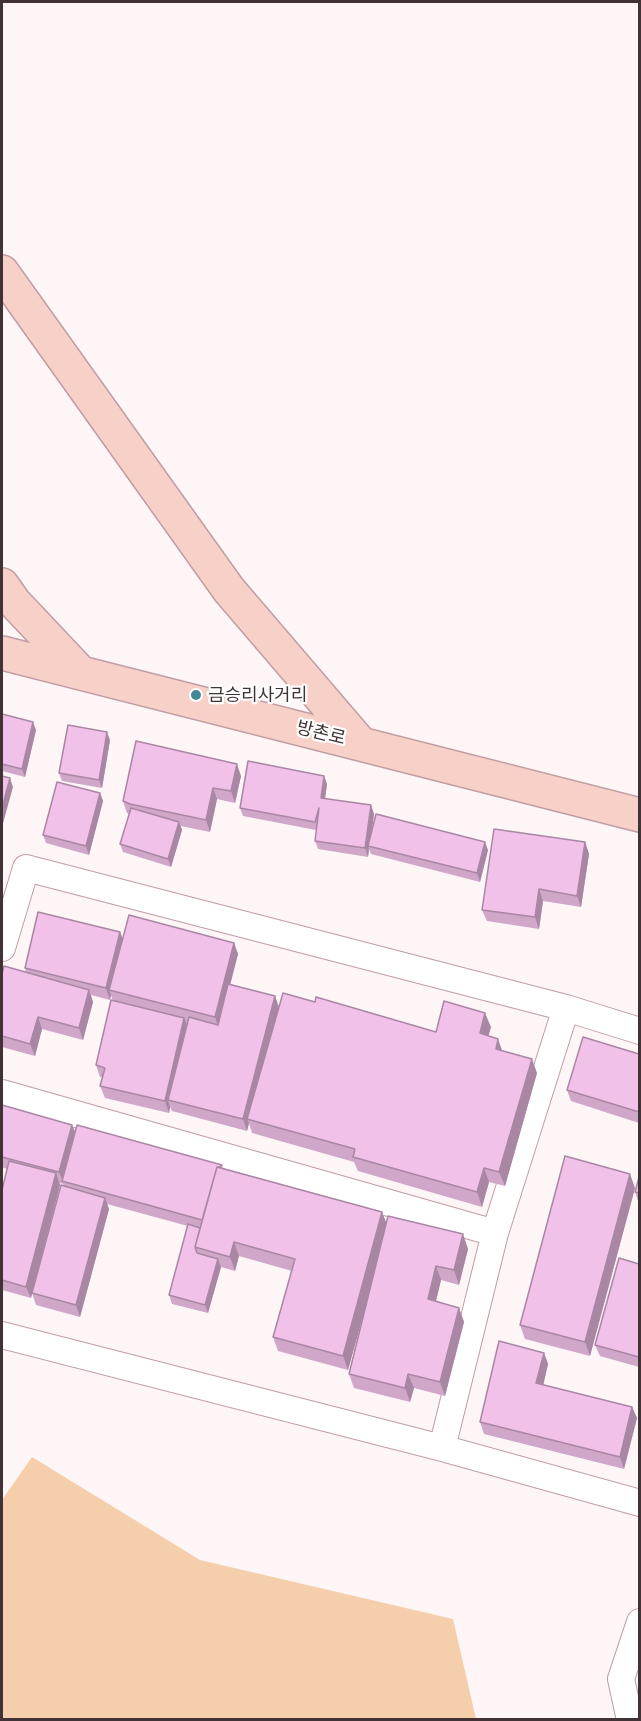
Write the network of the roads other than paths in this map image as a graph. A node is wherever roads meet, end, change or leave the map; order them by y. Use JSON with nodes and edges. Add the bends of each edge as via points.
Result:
{"nodes":[{"id":1,"x":2,"y":272,"type":"edge"},
{"id":2,"x":2,"y":585,"type":"edge"},
{"id":3,"x":2,"y":653,"type":"edge"},
{"id":4,"x":80,"y":672,"type":"junction"},
{"id":5,"x":360,"y":743,"type":"junction"},
{"id":6,"x":639,"y":815,"type":"edge"},
{"id":7,"x":2,"y":948,"type":"edge"},
{"id":8,"x":566,"y":1008,"type":"junction"},
{"id":9,"x":639,"y":1032,"type":"edge"},
{"id":10,"x":2,"y":1093,"type":"edge"},
{"id":11,"x":495,"y":1233,"type":"junction"},
{"id":12,"x":2,"y":1335,"type":"edge"},
{"id":13,"x":442,"y":1448,"type":"junction"},
{"id":14,"x":639,"y":1503,"type":"edge"},
{"id":15,"x":639,"y":1622,"type":"edge"},
{"id":16,"x":630,"y":1719,"type":"edge"}],
"edges":[{"from":1,"to":5,"type":"main road","via":[[229,590]]},
{"from":2,"to":4,"type":"main road"},
{"from":3,"to":4,"type":"main road","name":"방촌로"},
{"from":4,"to":5,"type":"main road","name":"방촌로"},
{"from":5,"to":6,"type":"main road","name":"방촌로"},
{"from":7,"to":8,"type":"street","via":[[26,868]]},
{"from":8,"to":9,"type":"street"},
{"from":8,"to":11,"type":"street"},
{"from":10,"to":11,"type":"street"},
{"from":11,"to":13,"type":"street"},
{"from":12,"to":13,"type":"street"},
{"from":13,"to":14,"type":"street"},
{"from":15,"to":16,"type":"street","via":[[621,1679]]}]}
